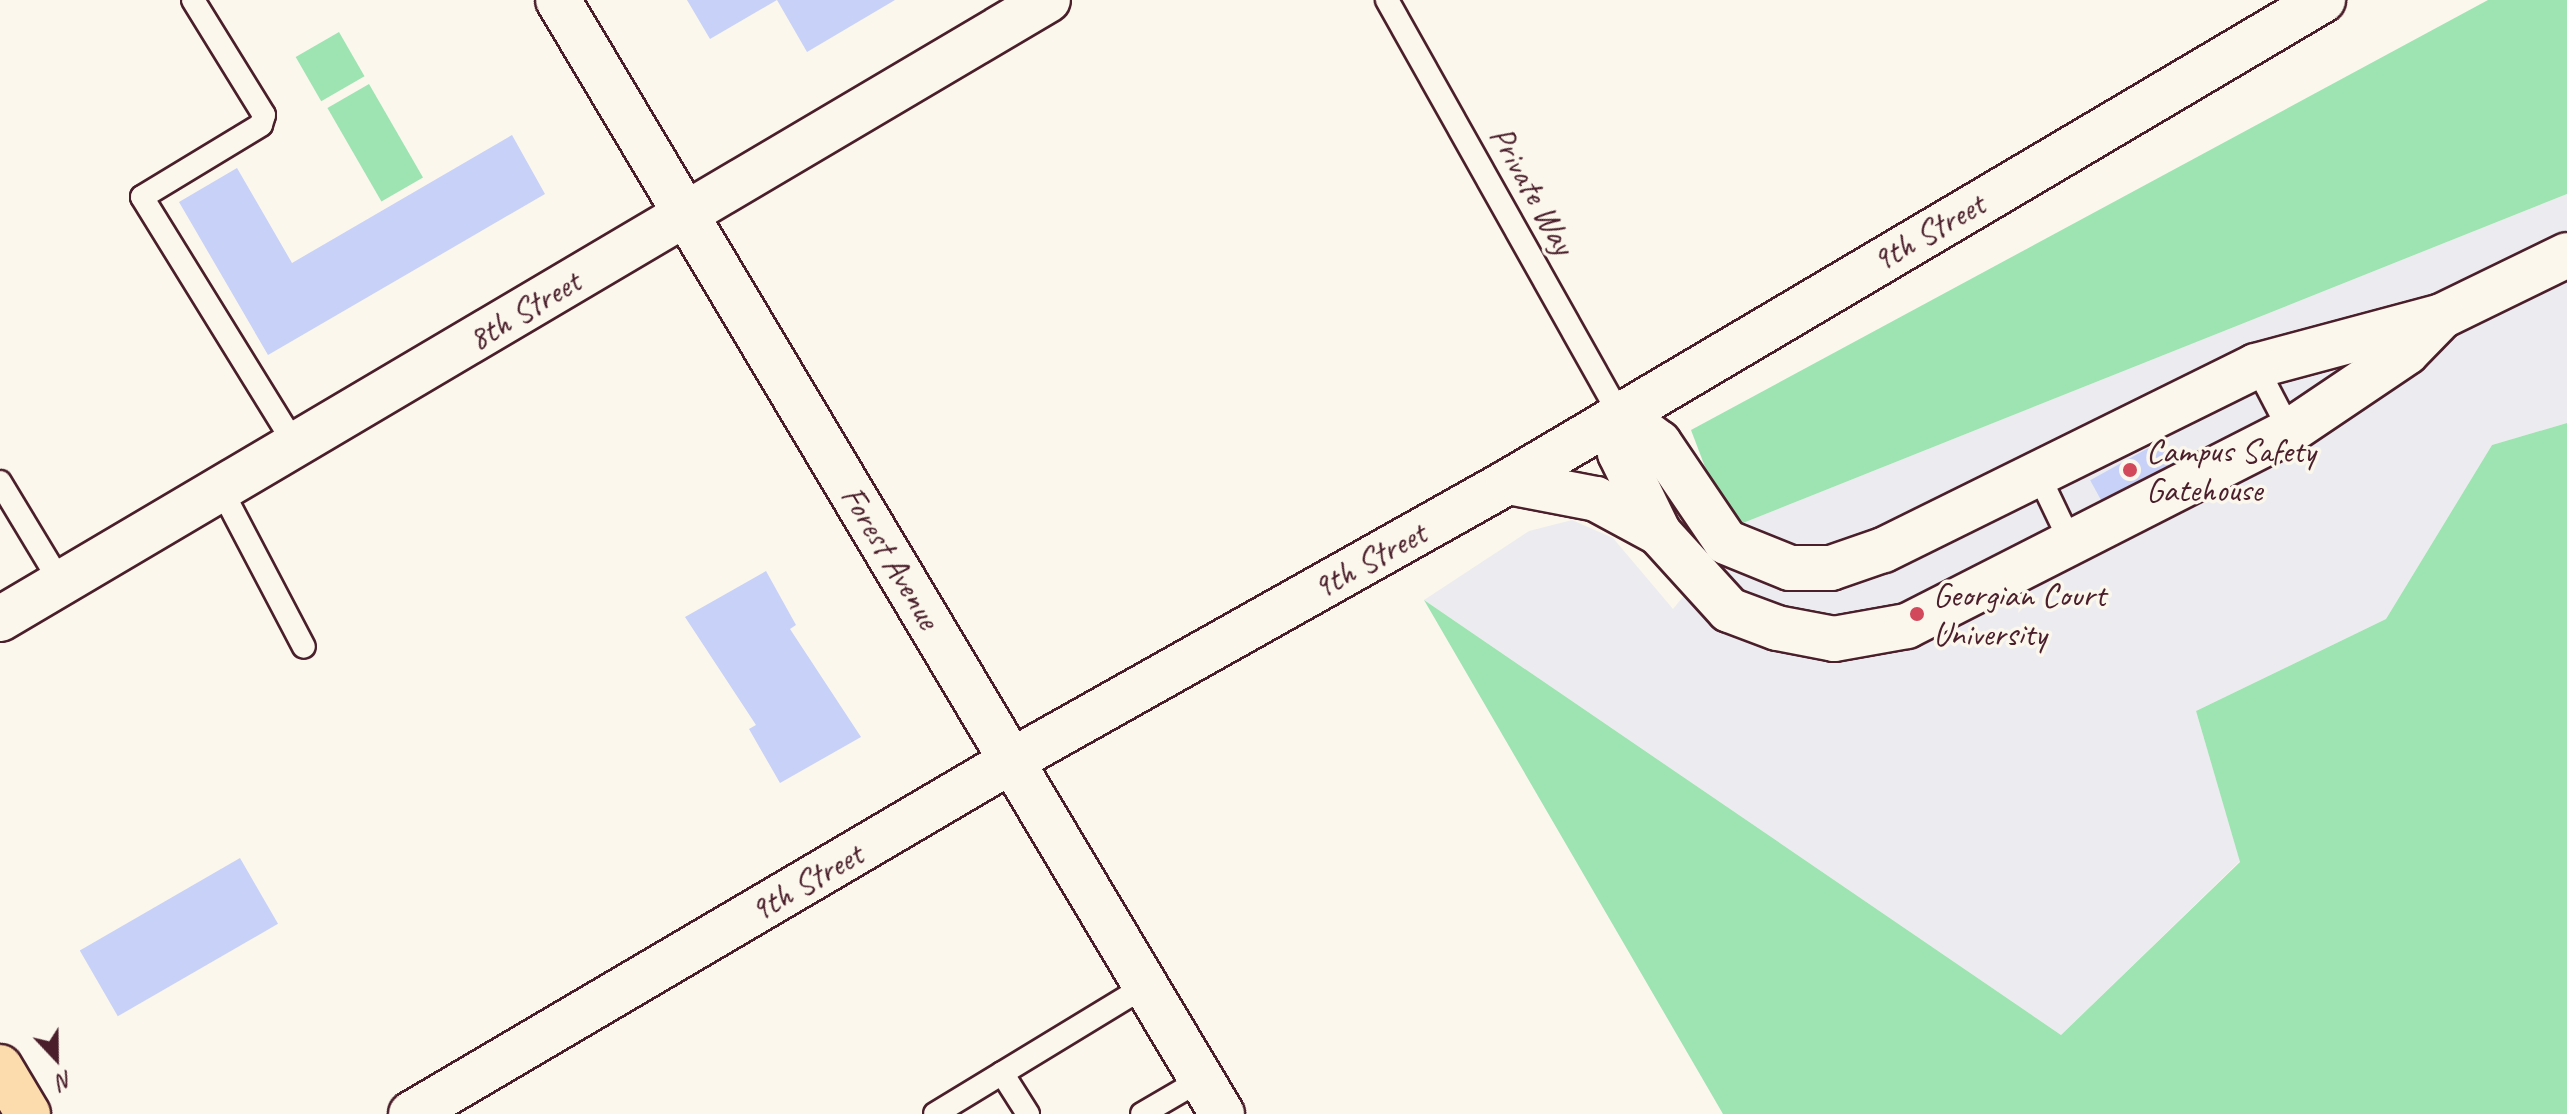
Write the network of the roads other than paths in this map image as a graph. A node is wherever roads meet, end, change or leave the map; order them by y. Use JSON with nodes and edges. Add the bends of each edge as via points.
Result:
{"nodes":[{"id":1,"x":193,"y":0,"type":"edge"},
{"id":2,"x":558,"y":0,"type":"edge"},
{"id":3,"x":1048,"y":0,"type":"edge"},
{"id":4,"x":1387,"y":0,"type":"edge"},
{"id":5,"x":2323,"y":0,"type":"edge"},
{"id":6,"x":685,"y":214,"type":"junction"},
{"id":7,"x":2567,"y":255,"type":"edge"},
{"id":8,"x":2442,"y":316,"type":"junction"},
{"id":9,"x":2256,"y":366,"type":"junction"},
{"id":10,"x":1619,"y":413,"type":"junction"},
{"id":11,"x":2290,"y":431,"type":"junction"},
{"id":12,"x":295,"y":445,"type":"junction"},
{"id":13,"x":2038,"y":474,"type":"junction"},
{"id":14,"x":0,"y":482,"type":"edge"},
{"id":15,"x":1508,"y":482,"type":"junction"},
{"id":16,"x":221,"y":489,"type":"junction"},
{"id":17,"x":1659,"y":533,"type":"junction"},
{"id":18,"x":2073,"y":547,"type":"junction"},
{"id":19,"x":61,"y":583,"type":"junction"},
{"id":20,"x":0,"y":619,"type":"edge"},
{"id":21,"x":304,"y":647,"type":"dead end"},
{"id":22,"x":1013,"y":760,"type":"junction"},
{"id":23,"x":1147,"y":985,"type":"junction"},
{"id":24,"x":0,"y":1067,"type":"edge"},
{"id":25,"x":1002,"y":1073,"type":"junction"},
{"id":26,"x":1212,"y":1096,"type":"edge"},
{"id":27,"x":28,"y":1114,"type":"edge"},
{"id":28,"x":411,"y":1114,"type":"edge"},
{"id":29,"x":935,"y":1114,"type":"edge"},
{"id":30,"x":1028,"y":1114,"type":"edge"},
{"id":31,"x":1142,"y":1114,"type":"edge"}],
"edges":[{"from":1,"to":12,"type":"lane","via":[[264,115],[261,125],[142,197]]},
{"from":2,"to":6,"type":"street","name":"Forest Avenue"},
{"from":3,"to":6,"type":"street","name":"8th Street"},
{"from":4,"to":10,"type":"lane","name":"Private Way"},
{"from":5,"to":10,"type":"street","name":"9th Street"},
{"from":6,"to":12,"type":"street","name":"8th Street"},
{"from":6,"to":22,"type":"street","name":"Forest Avenue"},
{"from":7,"to":8,"type":"street"},
{"from":8,"to":9,"type":"street"},
{"from":8,"to":11,"type":"street","via":[[2407,352]]},
{"from":9,"to":11,"type":"lane"},
{"from":9,"to":13,"type":"street"},
{"from":10,"to":13,"type":"street","via":[[1659,443],[1726,542],[1790,568],[1831,568],[1883,550]]},
{"from":10,"to":15,"type":"street","name":"9th Street"},
{"from":10,"to":17,"type":"street","via":[[1620,453]]},
{"from":11,"to":18,"type":"street"},
{"from":12,"to":16,"type":"street","name":"8th Street"},
{"from":13,"to":18,"type":"lane"},
{"from":14,"to":19,"type":"lane"},
{"from":15,"to":17,"type":"street","via":[[1596,499]]},
{"from":15,"to":22,"type":"street","name":"9th Street"},
{"from":16,"to":19,"type":"street","name":"8th Street"},
{"from":16,"to":21,"type":"lane"},
{"from":17,"to":18,"type":"street","via":[[1729,610],[1834,639],[1907,626]]},
{"from":19,"to":20,"type":"street","name":"8th Street"},
{"from":22,"to":23,"type":"street","name":"Forest Avenue"},
{"from":22,"to":28,"type":"street","name":"9th Street"},
{"from":23,"to":25,"type":"lane"},
{"from":23,"to":26,"type":"street","name":"Forest Avenue"},
{"from":24,"to":27,"type":"highway"},
{"from":25,"to":29,"type":"lane"},
{"from":25,"to":30,"type":"lane"},
{"from":26,"to":31,"type":"lane"}]}
